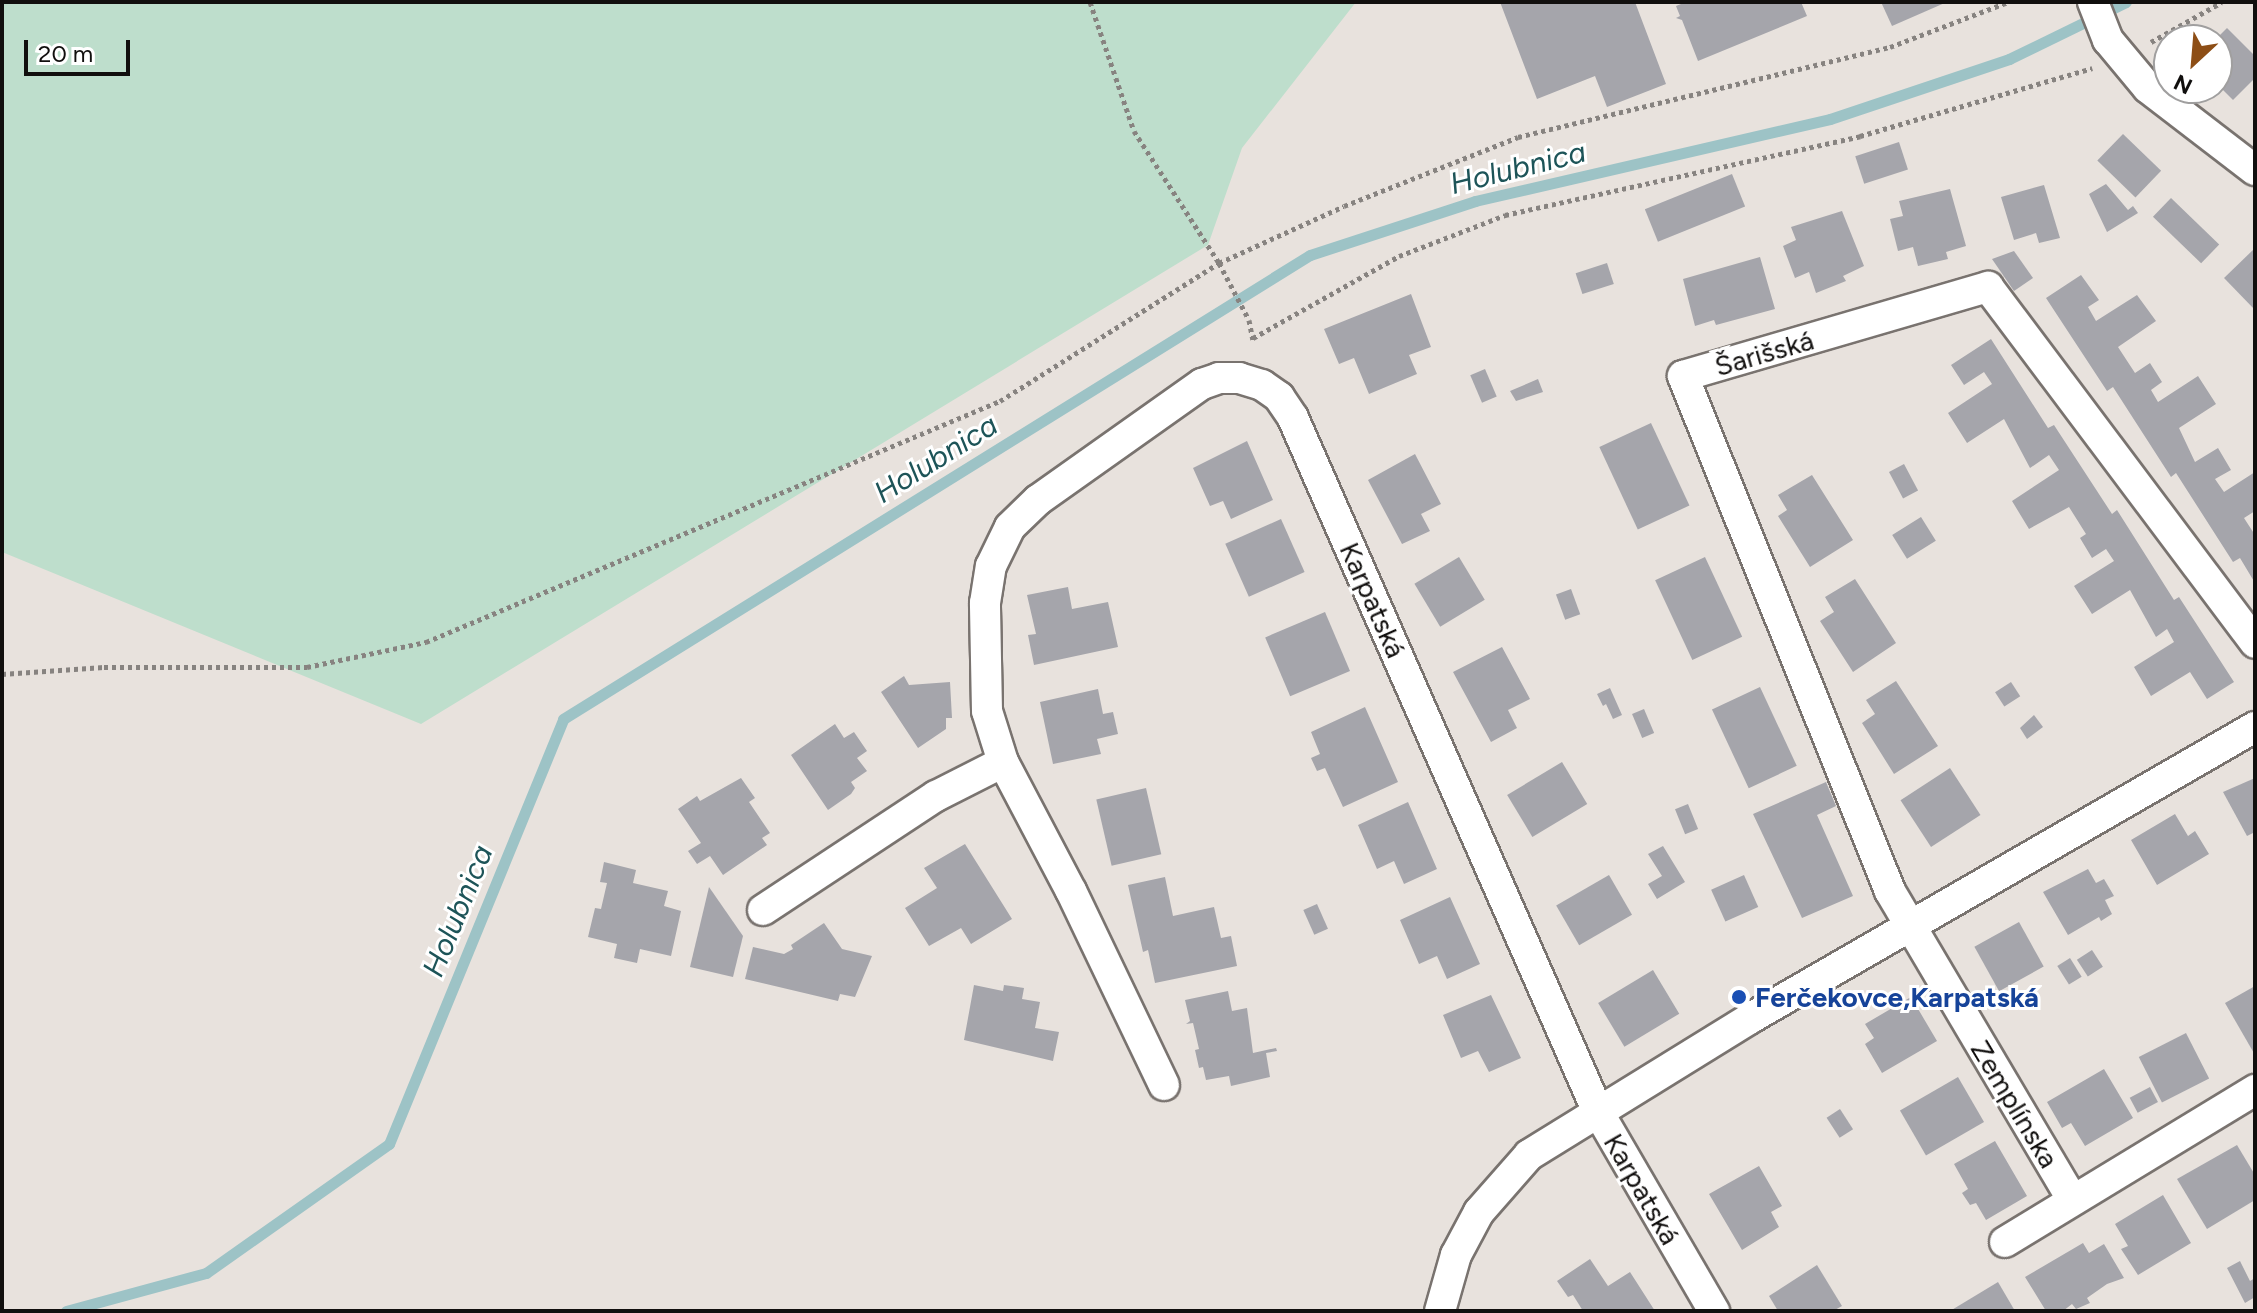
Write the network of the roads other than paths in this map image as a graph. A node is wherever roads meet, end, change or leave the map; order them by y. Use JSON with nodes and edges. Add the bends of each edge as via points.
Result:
{"nodes":[{"id":1,"x":2093,"y":2,"type":"edge"},
{"id":2,"x":2255,"y":170,"type":"edge"},
{"id":3,"x":2255,"y":643,"type":"edge"},
{"id":4,"x":2255,"y":727,"type":"edge"},
{"id":5,"x":1003,"y":762,"type":"junction"},
{"id":6,"x":763,"y":910,"type":"dead end"},
{"id":7,"x":1909,"y":926,"type":"junction"},
{"id":8,"x":1164,"y":1085,"type":"dead end"},
{"id":9,"x":2255,"y":1090,"type":"edge"},
{"id":10,"x":1597,"y":1110,"type":"junction"},
{"id":11,"x":2072,"y":1199,"type":"junction"},
{"id":12,"x":2005,"y":1242,"type":"dead end"},
{"id":13,"x":1440,"y":1311,"type":"edge"},
{"id":14,"x":1714,"y":1311,"type":"edge"}],
"edges":[{"from":1,"to":2,"type":"street","via":[[2115,50],[2148,88]]},
{"from":3,"to":7,"type":"street","name":"Šarišská","via":[[1988,287],[1683,376],[1890,891]]},
{"from":4,"to":7,"type":"street"},
{"from":5,"to":6,"type":"street","via":[[936,796]]},
{"from":5,"to":8,"type":"street","name":"Karpatská"},
{"from":5,"to":10,"type":"street","name":"Karpatská","via":[[987,711],[985,603],[991,566],[1010,527],[1038,500],[1202,384],[1239,378],[1262,385],[1279,397],[1293,418]]},
{"from":7,"to":10,"type":"street"},
{"from":7,"to":11,"type":"street","name":"Zemplínska"},
{"from":9,"to":11,"type":"street","name":"Zemplínska"},
{"from":10,"to":13,"type":"street","via":[[1529,1155],[1503,1180],[1456,1255]]},
{"from":10,"to":14,"type":"street","name":"Karpatská"},
{"from":11,"to":12,"type":"street","name":"Zemplínska"}]}
